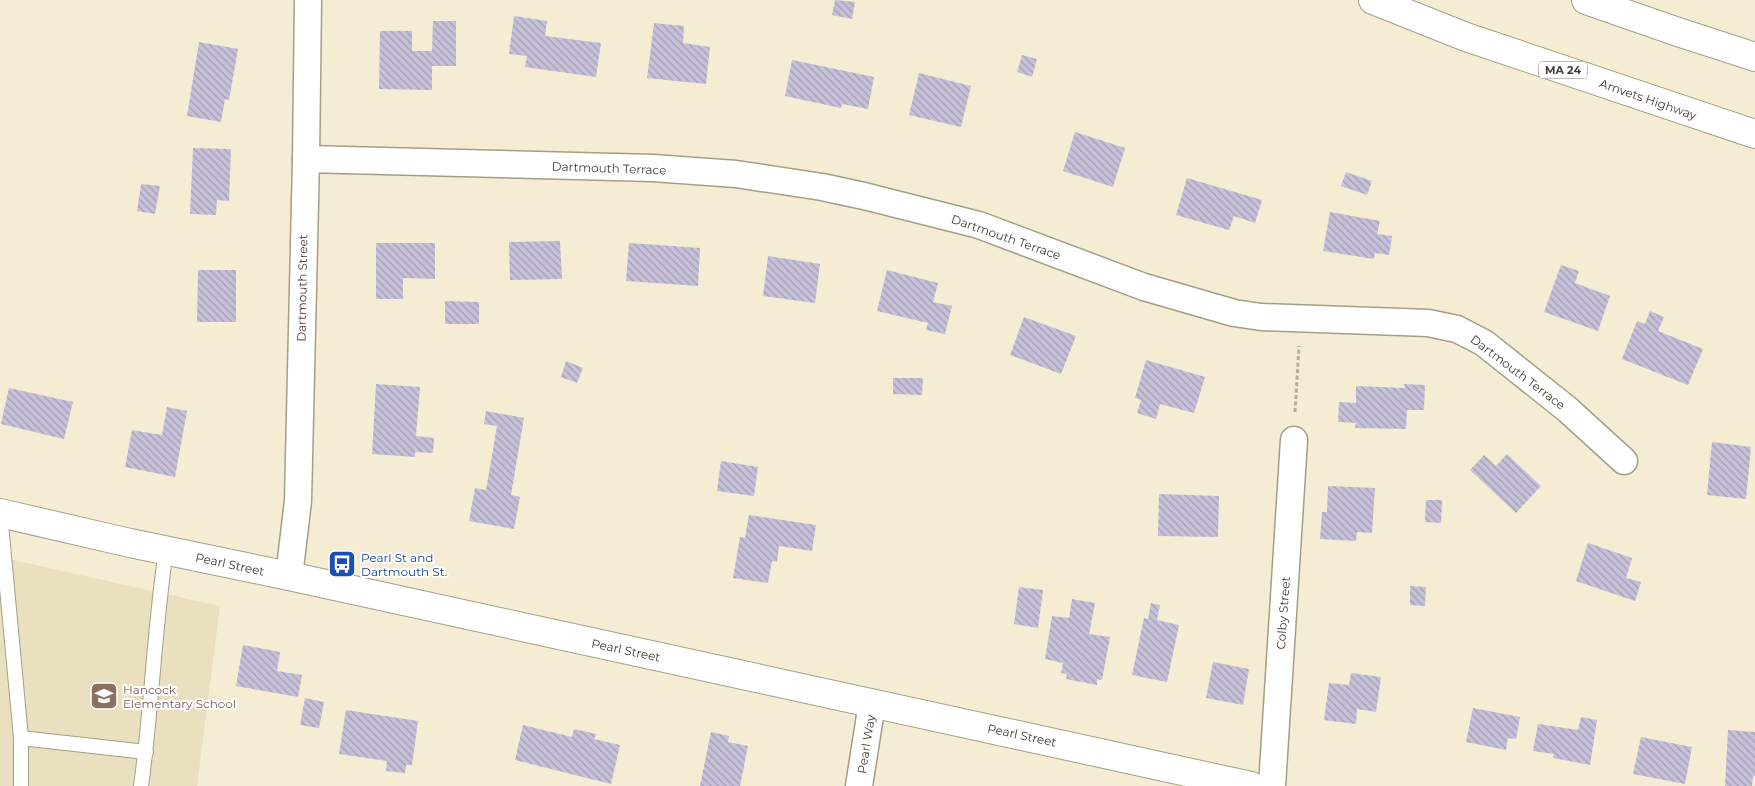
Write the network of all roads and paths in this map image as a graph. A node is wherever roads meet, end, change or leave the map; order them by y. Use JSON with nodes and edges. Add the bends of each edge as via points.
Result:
{"nodes":[{"id":1,"x":308,"y":0,"type":"edge"},
{"id":2,"x":1373,"y":0,"type":"edge"},
{"id":3,"x":1586,"y":0,"type":"edge"},
{"id":4,"x":1755,"y":57,"type":"edge"},
{"id":5,"x":1755,"y":134,"type":"edge"},
{"id":6,"x":306,"y":159,"type":"junction"},
{"id":7,"x":1300,"y":318,"type":"junction"},
{"id":8,"x":1294,"y":440,"type":"joint"},
{"id":9,"x":1624,"y":461,"type":"dead end"},
{"id":10,"x":0,"y":513,"type":"edge"},
{"id":11,"x":166,"y":551,"type":"junction"},
{"id":12,"x":289,"y":576,"type":"junction"},
{"id":13,"x":872,"y":703,"type":"junction"},
{"id":14,"x":21,"y":738,"type":"junction"},
{"id":15,"x":146,"y":752,"type":"junction"},
{"id":16,"x":21,"y":786,"type":"edge"},
{"id":17,"x":141,"y":786,"type":"edge"},
{"id":18,"x":860,"y":786,"type":"edge"},
{"id":19,"x":1252,"y":786,"type":"edge"},
{"id":20,"x":1272,"y":786,"type":"edge"}],
"edges":[{"from":1,"to":6,"type":"street","name":"Dartmouth Street"},
{"from":2,"to":5,"type":"main road","name":"Amvets Highway","number":"MA 24","via":[[1466,38]]},
{"from":3,"to":4,"type":"main road"},
{"from":6,"to":7,"type":"street","name":"Dartmouth Terrace","via":[[653,168],[736,174],[822,187],[979,225],[1188,301],[1234,313]]},
{"from":6,"to":12,"type":"street","name":"Dartmouth Street","via":[[298,501]]},
{"from":7,"to":8,"type":"path"},
{"from":7,"to":9,"type":"street","name":"Dartmouth Terrace","via":[[1428,323],[1464,332],[1484,343],[1567,408]]},
{"from":8,"to":20,"type":"street","name":"Colby Street"},
{"from":10,"to":11,"type":"main road","name":"Pearl Street"},
{"from":10,"to":14,"type":"lane"},
{"from":11,"to":12,"type":"main road","name":"Pearl Street"},
{"from":11,"to":15,"type":"lane","via":[[160,586]]},
{"from":12,"to":13,"type":"main road","name":"Pearl Street"},
{"from":13,"to":18,"type":"street","name":"Pearl Way"},
{"from":13,"to":19,"type":"main road","name":"Pearl Street"},
{"from":14,"to":15,"type":"lane"},
{"from":14,"to":16,"type":"lane"},
{"from":15,"to":17,"type":"lane"}]}
